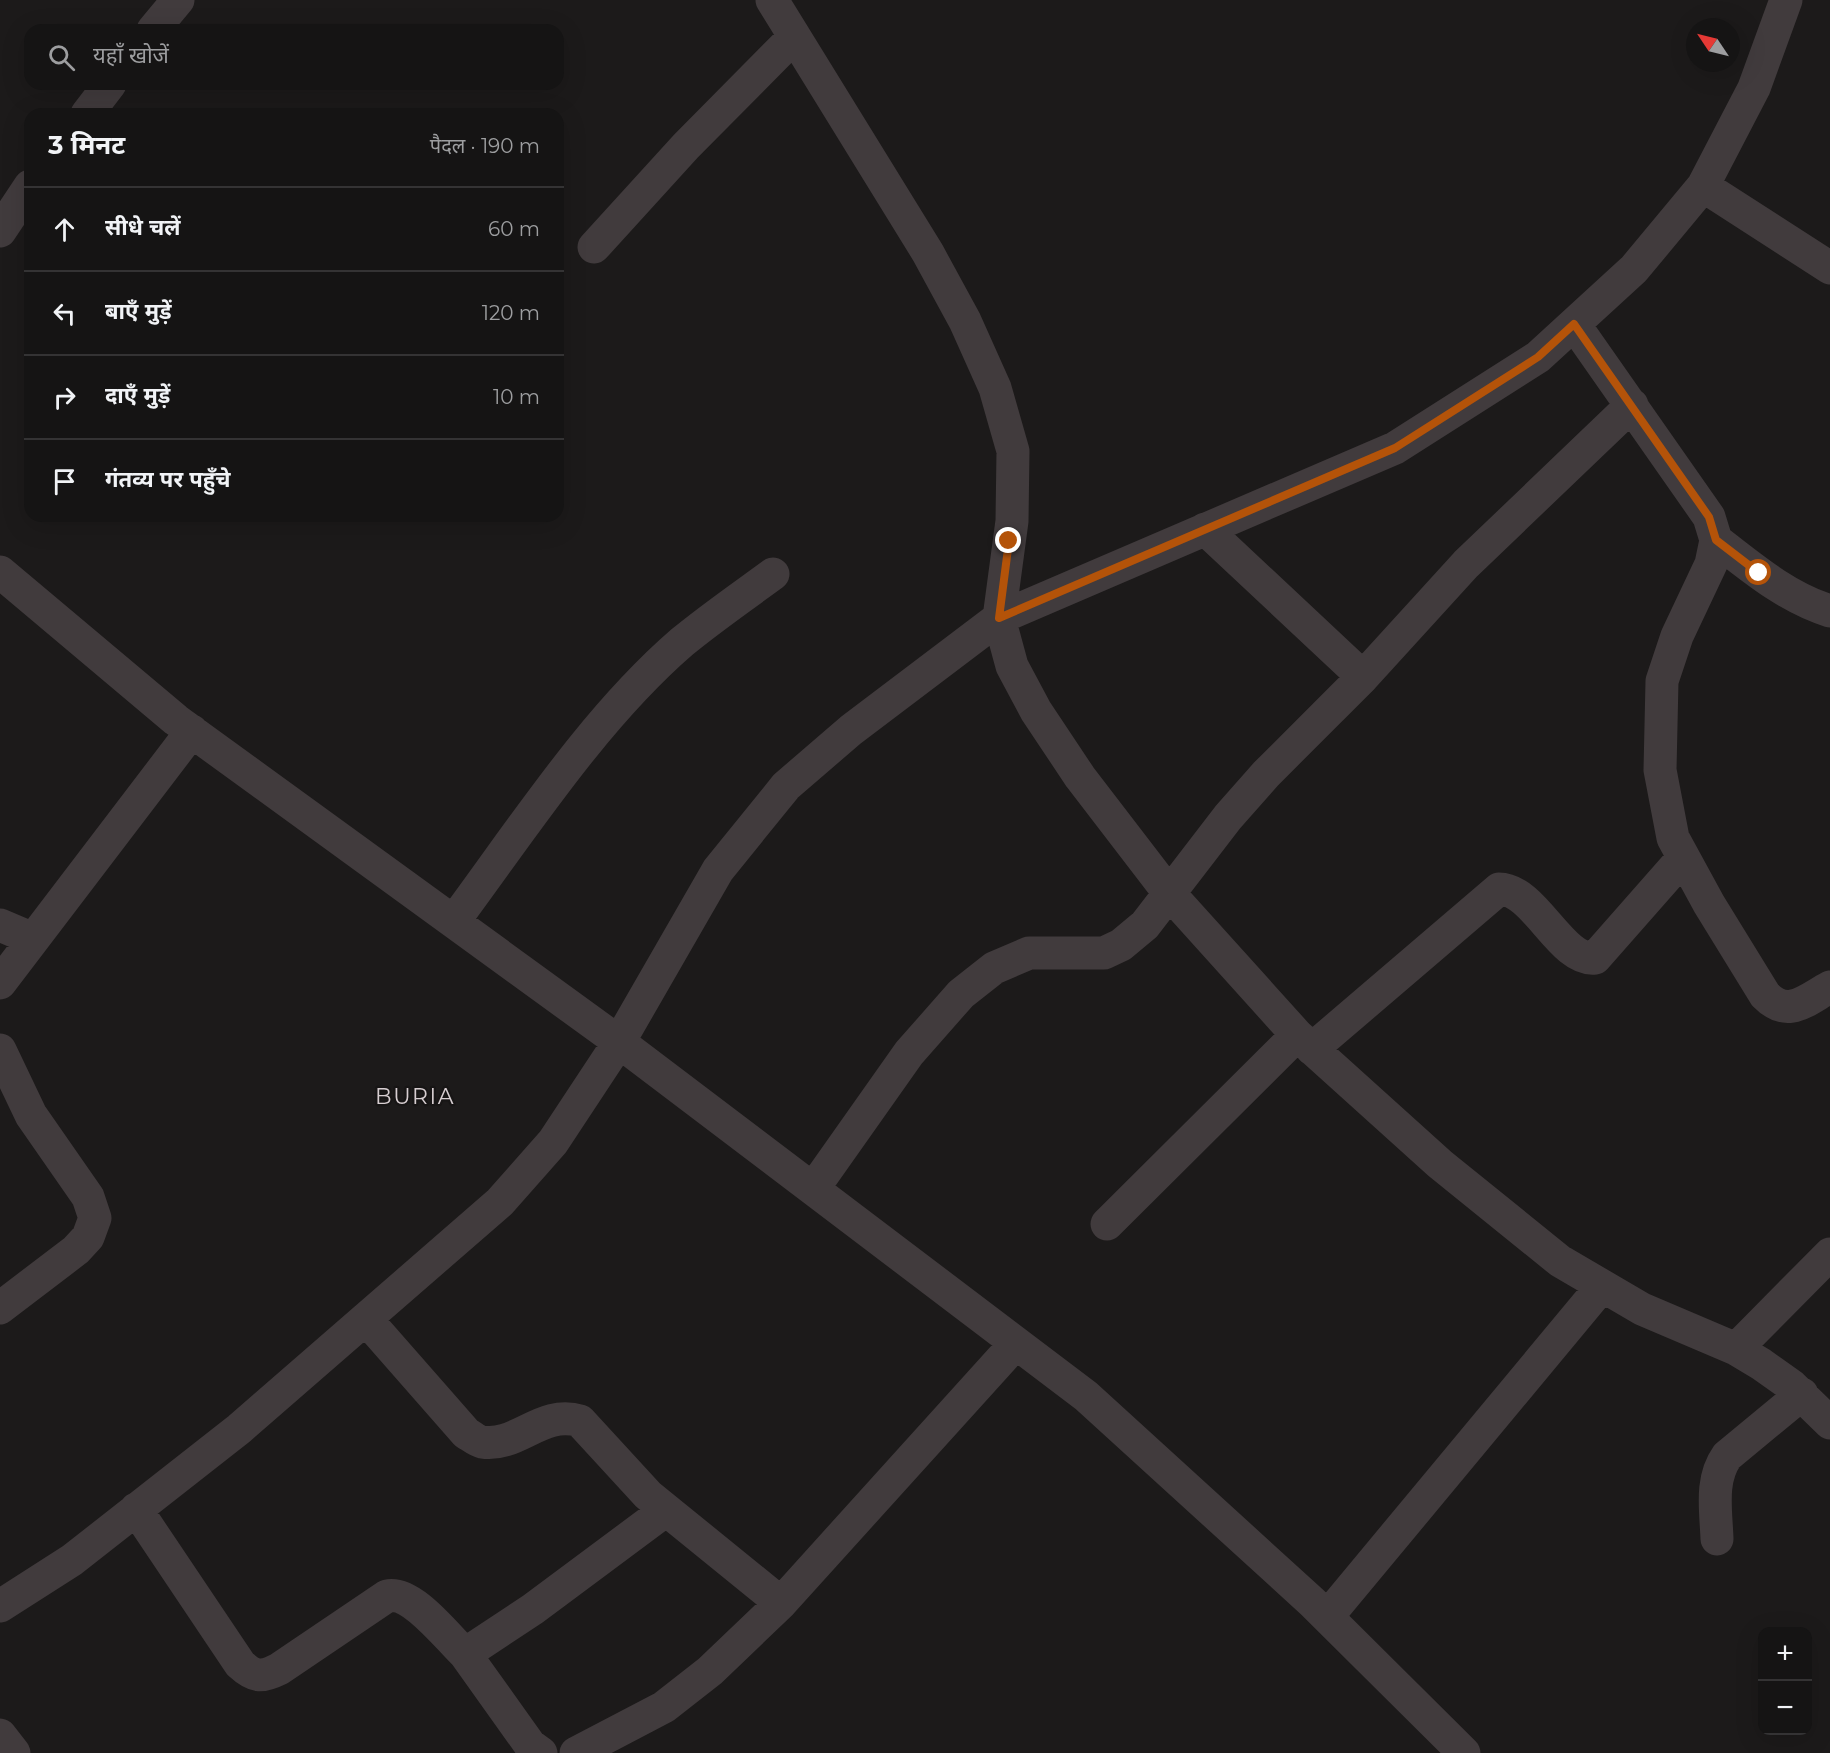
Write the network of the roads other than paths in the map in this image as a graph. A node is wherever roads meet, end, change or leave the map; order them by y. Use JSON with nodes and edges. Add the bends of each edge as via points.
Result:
{"nodes":[{"id":1,"x":772,"y":0,"type":"edge"},
{"id":2,"x":1786,"y":0,"type":"edge"},
{"id":3,"x":172,"y":2,"type":"edge"},
{"id":4,"x":157,"y":24,"type":"edge"},
{"id":5,"x":794,"y":36,"type":"junction"},
{"id":6,"x":105,"y":90,"type":"edge"},
{"id":7,"x":92,"y":108,"type":"edge"},
{"id":8,"x":1703,"y":186,"type":"junction"},
{"id":9,"x":24,"y":195,"type":"edge"},
{"id":10,"x":0,"y":230,"type":"edge"},
{"id":11,"x":594,"y":247,"type":"dead end"},
{"id":12,"x":1830,"y":268,"type":"edge"},
{"id":13,"x":1574,"y":324,"type":"junction"},
{"id":14,"x":1632,"y":405,"type":"junction"},
{"id":15,"x":1206,"y":530,"type":"junction"},
{"id":16,"x":1716,"y":540,"type":"junction"},
{"id":17,"x":0,"y":572,"type":"edge"},
{"id":18,"x":773,"y":574,"type":"dead end"},
{"id":19,"x":1830,"y":611,"type":"edge"},
{"id":20,"x":999,"y":618,"type":"junction"},
{"id":21,"x":1363,"y":677,"type":"junction"},
{"id":22,"x":192,"y":730,"type":"junction"},
{"id":23,"x":1683,"y":858,"type":"junction"},
{"id":24,"x":1170,"y":893,"type":"junction"},
{"id":25,"x":454,"y":921,"type":"junction"},
{"id":26,"x":0,"y":925,"type":"edge"},
{"id":27,"x":33,"y":939,"type":"junction"},
{"id":28,"x":0,"y":983,"type":"edge"},
{"id":29,"x":1830,"y":987,"type":"edge"},
{"id":30,"x":619,"y":1042,"type":"junction"},
{"id":31,"x":1305,"y":1042,"type":"junction"},
{"id":32,"x":0,"y":1050,"type":"edge"},
{"id":33,"x":813,"y":1189,"type":"junction"},
{"id":34,"x":1107,"y":1224,"type":"dead end"},
{"id":35,"x":1830,"y":1254,"type":"edge"},
{"id":36,"x":1602,"y":1286,"type":"junction"},
{"id":37,"x":0,"y":1308,"type":"edge"},
{"id":38,"x":366,"y":1319,"type":"junction"},
{"id":39,"x":1016,"y":1343,"type":"junction"},
{"id":40,"x":1736,"y":1349,"type":"junction"},
{"id":41,"x":1802,"y":1394,"type":"junction"},
{"id":42,"x":1830,"y":1423,"type":"edge"},
{"id":43,"x":136,"y":1509,"type":"junction"},
{"id":44,"x":666,"y":1510,"type":"junction"},
{"id":45,"x":1717,"y":1539,"type":"dead end"},
{"id":46,"x":781,"y":1604,"type":"junction"},
{"id":47,"x":0,"y":1606,"type":"edge"},
{"id":48,"x":1328,"y":1617,"type":"junction"},
{"id":49,"x":465,"y":1654,"type":"junction"},
{"id":50,"x":0,"y":1735,"type":"edge"},
{"id":51,"x":14,"y":1753,"type":"edge"},
{"id":52,"x":541,"y":1753,"type":"edge"},
{"id":53,"x":576,"y":1753,"type":"edge"},
{"id":54,"x":1464,"y":1753,"type":"edge"}],
"edges":[{"from":1,"to":5,"type":"street"},
{"from":2,"to":8,"type":"street","via":[[1754,88]]},
{"from":3,"to":4,"type":"street"},
{"from":5,"to":11,"type":"street"},
{"from":5,"to":20,"type":"street","via":[[928,253],[995,388],[1013,451],[1012,522]]},
{"from":6,"to":7,"type":"street"},
{"from":8,"to":12,"type":"street"},
{"from":8,"to":13,"type":"street","via":[[1634,269]]},
{"from":9,"to":10,"type":"street"},
{"from":13,"to":14,"type":"street"},
{"from":13,"to":15,"type":"street","via":[[1538,357],[1395,448]]},
{"from":14,"to":16,"type":"street","via":[[1709,517]]},
{"from":14,"to":21,"type":"street","via":[[1467,564]]},
{"from":15,"to":20,"type":"street"},
{"from":15,"to":21,"type":"street"},
{"from":16,"to":19,"type":"street","via":[[1773,585]]},
{"from":16,"to":23,"type":"street","via":[[1711,564],[1677,636],[1662,681],[1660,770],[1673,838]]},
{"from":17,"to":22,"type":"street"},
{"from":18,"to":25,"type":"street","via":[[682,642],[640,684],[579,754]]},
{"from":20,"to":24,"type":"street","via":[[1012,666],[1036,711],[1080,777]]},
{"from":20,"to":30,"type":"street","via":[[860,723],[786,786],[718,870]]},
{"from":21,"to":24,"type":"street","via":[[1251,791]]},
{"from":22,"to":25,"type":"street"},
{"from":22,"to":27,"type":"street"},
{"from":23,"to":29,"type":"street","via":[[1774,1004],[1792,1007]]},
{"from":23,"to":31,"type":"street","via":[[1595,958],[1580,956],[1515,892],[1499,889]]},
{"from":24,"to":31,"type":"street"},
{"from":24,"to":33,"type":"street","via":[[1145,925],[1121,945],[1104,953],[1029,953],[994,968],[961,994],[909,1053]]},
{"from":25,"to":30,"type":"street"},
{"from":26,"to":27,"type":"street"},
{"from":27,"to":28,"type":"street"},
{"from":30,"to":33,"type":"street"},
{"from":30,"to":38,"type":"street","via":[[554,1142],[500,1202]]},
{"from":31,"to":34,"type":"street"},
{"from":31,"to":36,"type":"street","via":[[1440,1164],[1560,1260]]},
{"from":32,"to":37,"type":"street","via":[[32,1115],[88,1197],[94,1218],[88,1238],[76,1250]]},
{"from":33,"to":39,"type":"street"},
{"from":35,"to":40,"type":"street"},
{"from":36,"to":40,"type":"street","via":[[1642,1309]]},
{"from":36,"to":48,"type":"street"},
{"from":38,"to":43,"type":"street","via":[[239,1429]]},
{"from":38,"to":44,"type":"street","via":[[466,1433],[481,1442],[499,1442],[550,1419],[566,1417],[580,1421]]},
{"from":39,"to":46,"type":"street"},
{"from":39,"to":48,"type":"street","via":[[1086,1396]]},
{"from":40,"to":41,"type":"street"},
{"from":41,"to":42,"type":"street"},
{"from":41,"to":45,"type":"street","via":[[1727,1455],[1719,1467],[1715,1480]]},
{"from":43,"to":47,"type":"street","via":[[72,1560]]},
{"from":43,"to":49,"type":"street","via":[[240,1664],[252,1675],[263,1677],[279,1669],[395,1594],[414,1603]]},
{"from":44,"to":46,"type":"street"},
{"from":44,"to":49,"type":"street","via":[[533,1609]]},
{"from":46,"to":53,"type":"street","via":[[710,1671],[664,1707]]},
{"from":48,"to":54,"type":"street"},
{"from":49,"to":52,"type":"street","via":[[530,1744]]},
{"from":50,"to":51,"type":"street"}]}
